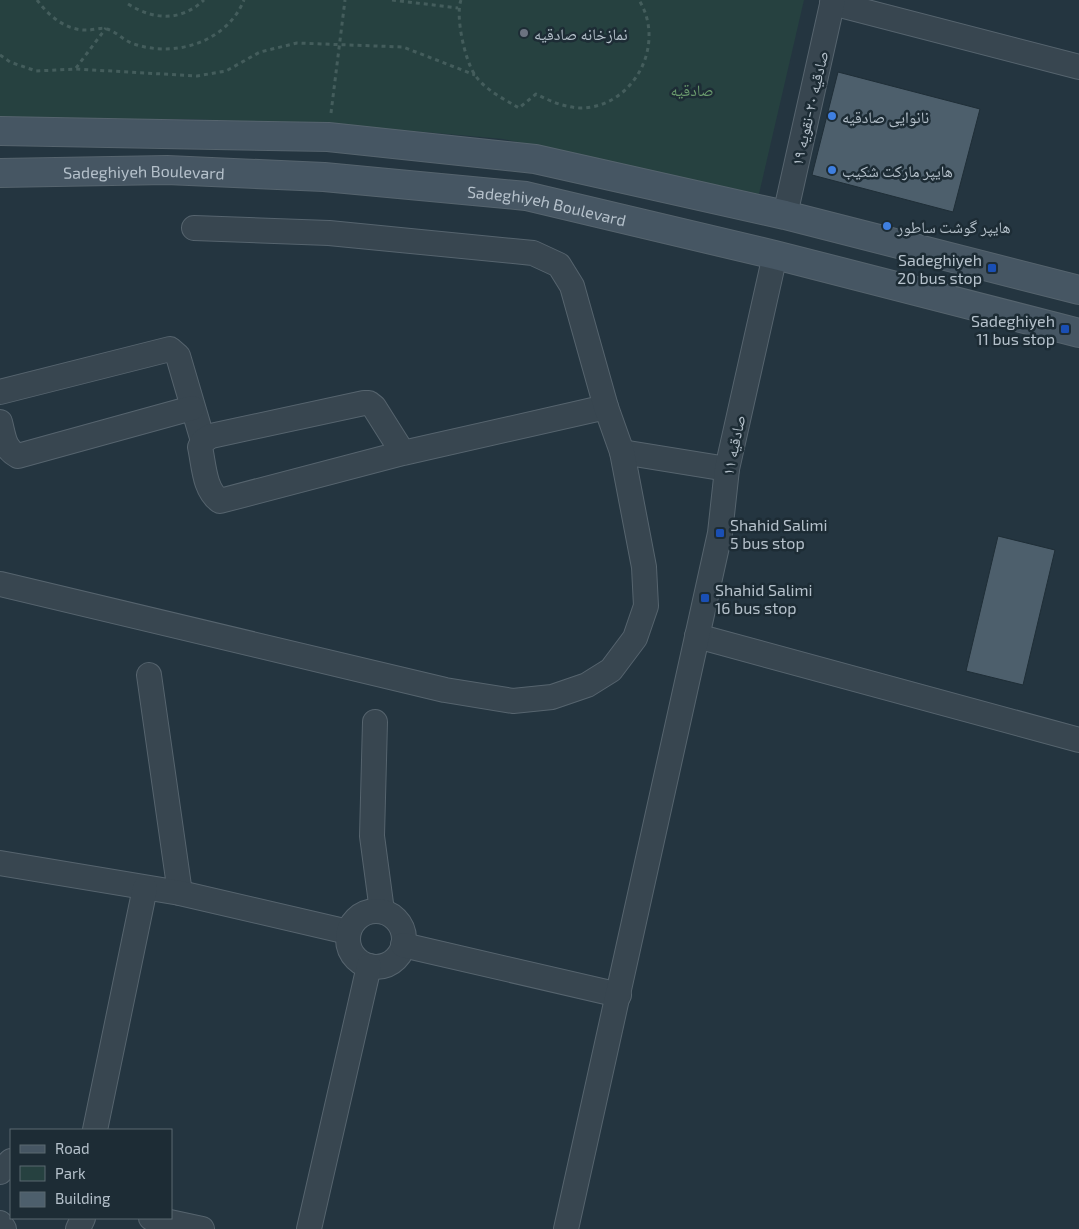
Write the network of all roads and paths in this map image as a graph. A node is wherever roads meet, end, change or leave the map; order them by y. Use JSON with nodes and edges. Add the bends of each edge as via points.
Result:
{"nodes":[{"id":1,"x":37,"y":0,"type":"edge"},
{"id":2,"x":204,"y":0,"type":"edge"},
{"id":3,"x":244,"y":0,"type":"edge"},
{"id":4,"x":345,"y":0,"type":"edge"},
{"id":5,"x":392,"y":0,"type":"edge"},
{"id":6,"x":461,"y":0,"type":"edge"},
{"id":7,"x":639,"y":0,"type":"edge"},
{"id":8,"x":833,"y":2,"type":"edge"},
{"id":9,"x":128,"y":4,"type":"dead end"},
{"id":10,"x":458,"y":8,"type":"junction"},
{"id":11,"x":106,"y":28,"type":"junction"},
{"id":12,"x":339,"y":45,"type":"junction"},
{"id":13,"x":0,"y":55,"type":"edge"},
{"id":14,"x":1079,"y":67,"type":"edge"},
{"id":15,"x":76,"y":69,"type":"junction"},
{"id":16,"x":475,"y":75,"type":"junction"},
{"id":17,"x":0,"y":132,"type":"edge"},
{"id":18,"x":328,"y":137,"type":"junction"},
{"id":19,"x":0,"y":173,"type":"edge"},
{"id":20,"x":785,"y":215,"type":"junction"},
{"id":21,"x":194,"y":228,"type":"dead end"},
{"id":22,"x":775,"y":255,"type":"junction"},
{"id":23,"x":1079,"y":290,"type":"edge"},
{"id":24,"x":1079,"y":333,"type":"edge"},
{"id":25,"x":0,"y":392,"type":"edge"},
{"id":26,"x":606,"y":407,"type":"junction"},
{"id":27,"x":192,"y":408,"type":"junction"},
{"id":28,"x":0,"y":422,"type":"edge"},
{"id":29,"x":203,"y":441,"type":"junction"},
{"id":30,"x":403,"y":452,"type":"junction"},
{"id":31,"x":622,"y":452,"type":"junction"},
{"id":32,"x":727,"y":469,"type":"junction"},
{"id":33,"x":0,"y":584,"type":"edge"},
{"id":34,"x":696,"y":636,"type":"junction"},
{"id":35,"x":149,"y":675,"type":"dead end"},
{"id":36,"x":375,"y":722,"type":"dead end"},
{"id":37,"x":1079,"y":740,"type":"edge"},
{"id":38,"x":0,"y":864,"type":"edge"},
{"id":39,"x":145,"y":888,"type":"junction"},
{"id":40,"x":180,"y":893,"type":"junction"},
{"id":41,"x":382,"y":911,"type":"junction"},
{"id":42,"x":348,"y":932,"type":"junction"},
{"id":43,"x":403,"y":945,"type":"junction"},
{"id":44,"x":370,"y":966,"type":"junction"},
{"id":45,"x":619,"y":995,"type":"junction"},
{"id":46,"x":95,"y":1129,"type":"edge"},
{"id":47,"x":10,"y":1162,"type":"edge"},
{"id":48,"x":0,"y":1172,"type":"edge"},
{"id":49,"x":156,"y":1219,"type":"edge"},
{"id":50,"x":0,"y":1224,"type":"edge"},
{"id":51,"x":4,"y":1229,"type":"edge"},
{"id":52,"x":202,"y":1229,"type":"edge"},
{"id":53,"x":309,"y":1229,"type":"edge"},
{"id":54,"x":566,"y":1229,"type":"edge"}],
"edges":[{"from":1,"to":11,"type":"path","via":[[48,14],[66,26],[86,30]]},
{"from":2,"to":9,"type":"path","via":[[179,16],[161,18],[144,14]]},
{"from":3,"to":11,"type":"path","via":[[240,10],[220,32],[193,46],[162,50],[132,44]]},
{"from":4,"to":12,"type":"path"},
{"from":5,"to":10,"type":"path"},
{"from":6,"to":10,"type":"path"},
{"from":7,"to":16,"type":"path","via":[[650,31],[648,54],[639,75],[623,92],[603,104],[580,108],[557,104],[536,94],[519,108],[495,94]]},
{"from":8,"to":14,"type":"street"},
{"from":8,"to":20,"type":"street","name":"صادقیه ۲۰-نقویه ۱۹"},
{"from":10,"to":16,"type":"path","via":[[463,42]]},
{"from":11,"to":15,"type":"path"},
{"from":12,"to":15,"type":"path","via":[[297,43],[260,52],[226,71],[197,76]]},
{"from":12,"to":16,"type":"path","via":[[403,47]]},
{"from":12,"to":18,"type":"path"},
{"from":13,"to":15,"type":"path","via":[[36,71]]},
{"from":17,"to":18,"type":"main road"},
{"from":18,"to":20,"type":"main road","via":[[535,158]]},
{"from":19,"to":22,"type":"main road","name":"Sadeghiyeh Boulevard","via":[[177,170],[324,177],[526,196]]},
{"from":20,"to":22,"type":"main road"},
{"from":20,"to":23,"type":"main road"},
{"from":21,"to":26,"type":"street","via":[[329,233],[533,253],[559,265],[572,286]]},
{"from":22,"to":24,"type":"main road","name":"Sadeghiyeh Boulevard"},
{"from":22,"to":32,"type":"street","name":"صادقیه ۱۱"},
{"from":25,"to":27,"type":"street","via":[[170,349],[178,356]]},
{"from":26,"to":30,"type":"street"},
{"from":26,"to":31,"type":"street"},
{"from":27,"to":28,"type":"street","via":[[18,456],[6,446]]},
{"from":27,"to":29,"type":"street"},
{"from":29,"to":30,"type":"street","via":[[212,436],[369,403]]},
{"from":29,"to":30,"type":"street","via":[[200,447],[209,489],[220,501]]},
{"from":31,"to":32,"type":"street"},
{"from":31,"to":33,"type":"street","via":[[644,567],[646,606],[635,638],[611,670],[587,685],[552,697],[512,701],[445,690]]},
{"from":32,"to":34,"type":"street","name":"صادقیه ۱۱","via":[[720,533]]},
{"from":34,"to":37,"type":"street"},
{"from":34,"to":45,"type":"street","name":"صادقیه ۱۱"},
{"from":35,"to":40,"type":"street"},
{"from":36,"to":41,"type":"street","via":[[372,836]]},
{"from":38,"to":39,"type":"street"},
{"from":39,"to":40,"type":"street"},
{"from":39,"to":46,"type":"street"},
{"from":40,"to":42,"type":"street"},
{"from":41,"to":42,"type":"street","via":[[370,910],[360,915]]},
{"from":41,"to":43,"type":"street","via":[[400,923]]},
{"from":42,"to":44,"type":"street","via":[[352,954],[359,962]]},
{"from":43,"to":44,"type":"street","via":[[391,963],[381,967]]},
{"from":43,"to":45,"type":"street"},
{"from":44,"to":53,"type":"street"},
{"from":45,"to":54,"type":"street","name":"صادقیه ۱۱"},
{"from":47,"to":48,"type":"street"},
{"from":49,"to":52,"type":"street"},
{"from":50,"to":51,"type":"street"}]}
